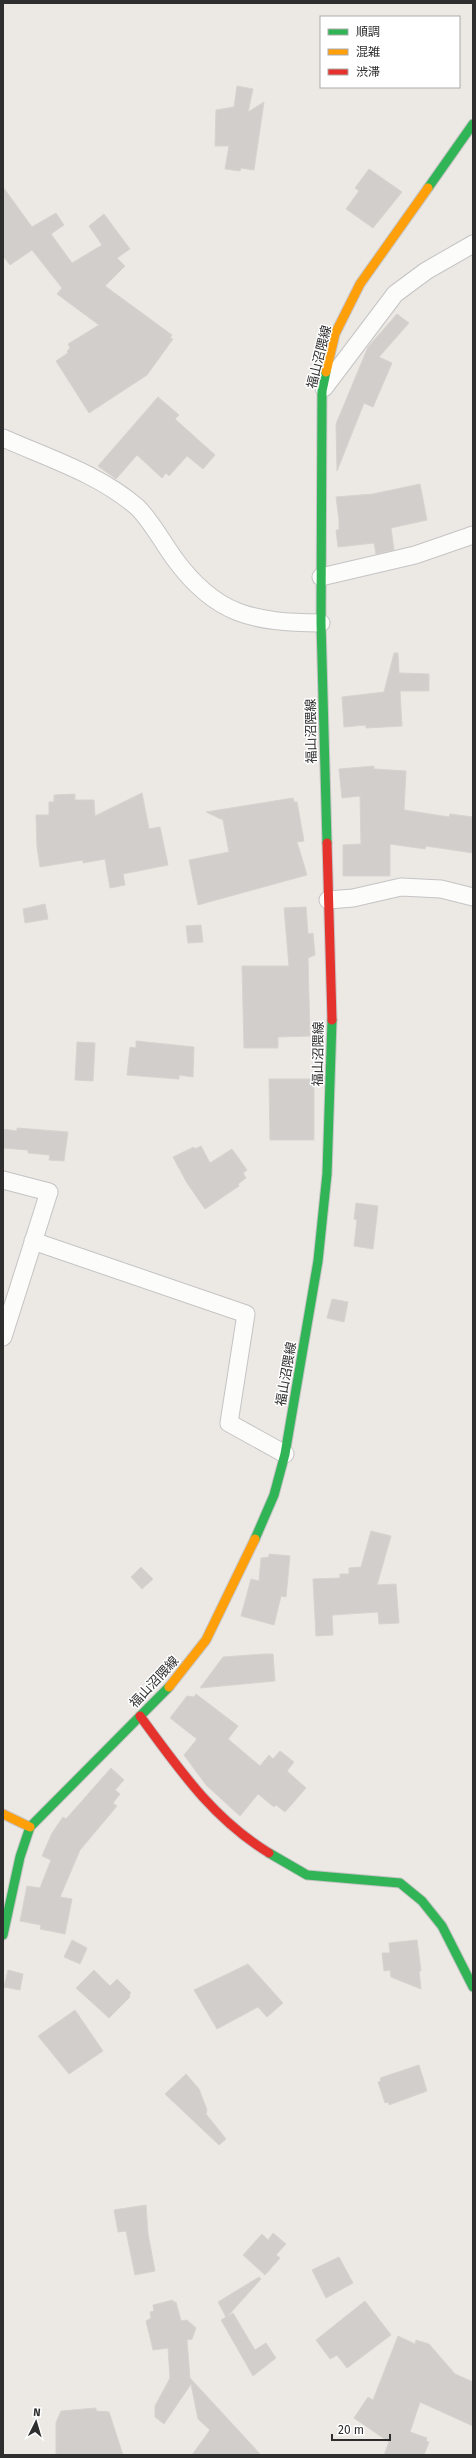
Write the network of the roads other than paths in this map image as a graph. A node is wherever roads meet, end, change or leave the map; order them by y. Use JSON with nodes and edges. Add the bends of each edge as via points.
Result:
{"nodes":[{"id":1,"x":473,"y":124,"type":"edge"},
{"id":2,"x":473,"y":244,"type":"edge"},
{"id":3,"x":322,"y":391,"type":"junction"},
{"id":4,"x":3,"y":438,"type":"edge"},
{"id":5,"x":473,"y":535,"type":"edge"},
{"id":6,"x":321,"y":576,"type":"junction"},
{"id":7,"x":321,"y":623,"type":"junction"},
{"id":8,"x":473,"y":897,"type":"edge"},
{"id":9,"x":328,"y":900,"type":"junction"},
{"id":10,"x":3,"y":1180,"type":"edge"},
{"id":11,"x":33,"y":1241,"type":"junction"},
{"id":12,"x":3,"y":1337,"type":"edge"},
{"id":13,"x":285,"y":1454,"type":"junction"},
{"id":14,"x":140,"y":1716,"type":"junction"},
{"id":15,"x":3,"y":1814,"type":"edge"},
{"id":16,"x":30,"y":1827,"type":"junction"},
{"id":17,"x":3,"y":1935,"type":"edge"},
{"id":18,"x":473,"y":1987,"type":"edge"}],
"edges":[{"from":1,"to":3,"type":"main road","name":"福山沼隈線","via":[[360,284],[335,334]]},
{"from":2,"to":3,"type":"street","via":[[426,271],[395,294]]},
{"from":3,"to":6,"type":"main road","name":"福山沼隈線"},
{"from":4,"to":7,"type":"street","via":[[84,474],[114,490],[138,508],[185,573],[206,595],[237,612],[275,622]]},
{"from":5,"to":6,"type":"street","via":[[415,554]]},
{"from":6,"to":7,"type":"main road","name":"福山沼隈線"},
{"from":7,"to":9,"type":"main road","name":"福山沼隈線"},
{"from":8,"to":9,"type":"street","via":[[441,890],[401,887],[353,898]]},
{"from":9,"to":13,"type":"main road","name":"福山沼隈線","via":[[332,1033],[327,1174],[318,1261]]},
{"from":10,"to":11,"type":"street","via":[[48,1192]]},
{"from":11,"to":12,"type":"street"},
{"from":11,"to":13,"type":"street","via":[[246,1314],[229,1423]]},
{"from":13,"to":14,"type":"main road","name":"福山沼隈線","via":[[274,1495],[206,1640],[177,1679]]},
{"from":14,"to":16,"type":"main road","name":"福山沼隈線"},
{"from":14,"to":18,"type":"main road","via":[[197,1793],[245,1838],[307,1875],[400,1883],[422,1902],[442,1926]]},
{"from":15,"to":16,"type":"main road"},
{"from":16,"to":17,"type":"main road","name":"福山沼隈線","via":[[20,1857]]}]}
